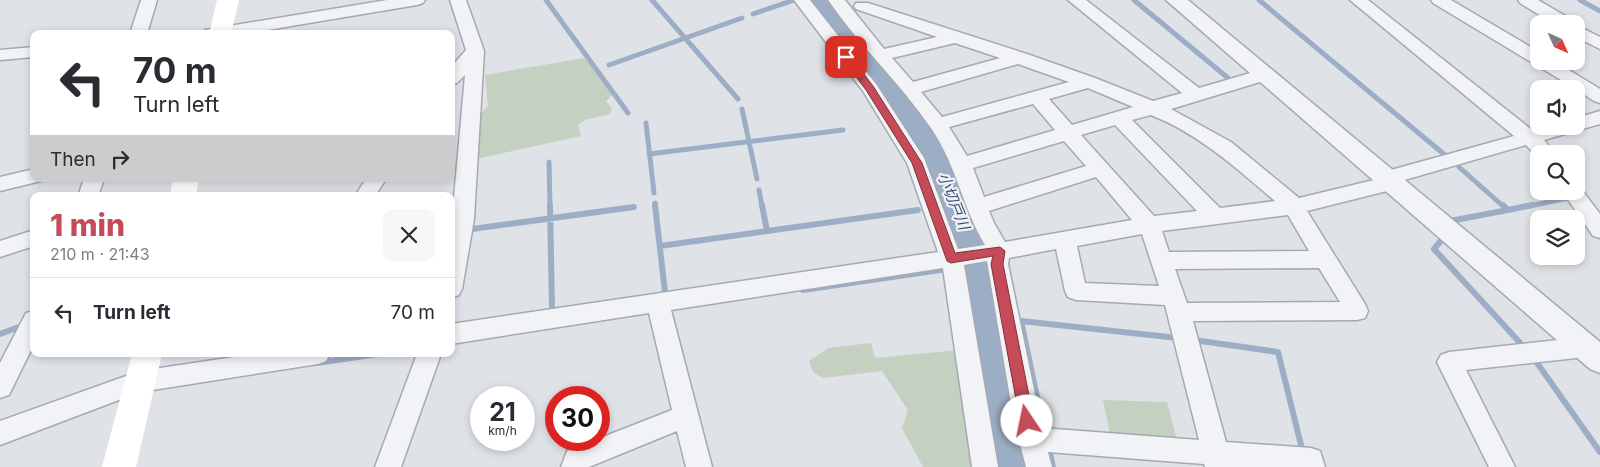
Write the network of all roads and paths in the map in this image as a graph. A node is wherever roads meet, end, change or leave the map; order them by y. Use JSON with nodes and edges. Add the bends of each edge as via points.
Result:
{"nodes":[{"id":1,"x":149,"y":0,"type":"edge"},
{"id":2,"x":228,"y":0,"type":"edge"},
{"id":3,"x":417,"y":0,"type":"edge"},
{"id":4,"x":458,"y":0,"type":"edge"},
{"id":5,"x":802,"y":0,"type":"edge"},
{"id":6,"x":836,"y":0,"type":"edge"},
{"id":7,"x":1076,"y":0,"type":"edge"},
{"id":8,"x":1176,"y":0,"type":"edge"},
{"id":9,"x":1358,"y":0,"type":"edge"},
{"id":10,"x":1439,"y":0,"type":"edge"},
{"id":11,"x":1526,"y":0,"type":"edge"},
{"id":12,"x":862,"y":6,"type":"dead end"},
{"id":13,"x":1551,"y":15,"type":"edge"},
{"id":14,"x":139,"y":30,"type":"edge"},
{"id":15,"x":218,"y":30,"type":"edge"},
{"id":16,"x":241,"y":30,"type":"edge"},
{"id":17,"x":1585,"y":35,"type":"edge"},
{"id":18,"x":958,"y":37,"type":"junction"},
{"id":19,"x":1600,"y":44,"type":"edge"},
{"id":20,"x":475,"y":51,"type":"junction"},
{"id":21,"x":30,"y":52,"type":"edge"},
{"id":22,"x":0,"y":55,"type":"edge"},
{"id":23,"x":880,"y":55,"type":"junction"},
{"id":24,"x":1530,"y":55,"type":"edge"},
{"id":25,"x":1021,"y":58,"type":"junction"},
{"id":26,"x":1555,"y":70,"type":"edge"},
{"id":27,"x":455,"y":74,"type":"edge"},
{"id":28,"x":1264,"y":75,"type":"junction"},
{"id":29,"x":1088,"y":82,"type":"junction"},
{"id":30,"x":909,"y":90,"type":"junction"},
{"id":31,"x":1196,"y":94,"type":"junction"},
{"id":32,"x":1036,"y":96,"type":"junction"},
{"id":33,"x":1600,"y":97,"type":"edge"},
{"id":34,"x":1149,"y":108,"type":"junction"},
{"id":35,"x":1118,"y":117,"type":"junction"},
{"id":36,"x":1599,"y":118,"type":"edge"},
{"id":37,"x":1585,"y":122,"type":"edge"},
{"id":38,"x":938,"y":124,"type":"junction"},
{"id":39,"x":460,"y":126,"type":"edge"},
{"id":40,"x":1068,"y":132,"type":"junction"},
{"id":41,"x":1540,"y":135,"type":"edge"},
{"id":42,"x":1529,"y":138,"type":"junction"},
{"id":43,"x":1536,"y":145,"type":"edge"},
{"id":44,"x":962,"y":164,"type":"junction"},
{"id":45,"x":1100,"y":168,"type":"junction"},
{"id":46,"x":30,"y":177,"type":"edge"},
{"id":47,"x":1389,"y":181,"type":"junction"},
{"id":48,"x":0,"y":184,"type":"edge"},
{"id":49,"x":1578,"y":200,"type":"edge"},
{"id":50,"x":1294,"y":206,"type":"junction"},
{"id":51,"x":977,"y":207,"type":"junction"},
{"id":52,"x":1214,"y":215,"type":"junction"},
{"id":53,"x":1149,"y":225,"type":"junction"},
{"id":54,"x":1600,"y":230,"type":"edge"},
{"id":55,"x":30,"y":239,"type":"edge"},
{"id":56,"x":1065,"y":240,"type":"junction"},
{"id":57,"x":0,"y":249,"type":"edge"},
{"id":58,"x":997,"y":252,"type":"junction"},
{"id":59,"x":955,"y":258,"type":"junction"},
{"id":60,"x":1327,"y":259,"type":"junction"},
{"id":61,"x":1162,"y":260,"type":"junction"},
{"id":62,"x":455,"y":268,"type":"edge"},
{"id":63,"x":658,"y":304,"type":"junction"},
{"id":64,"x":1176,"y":304,"type":"junction"},
{"id":65,"x":30,"y":328,"type":"edge"},
{"id":66,"x":455,"y":333,"type":"edge"},
{"id":67,"x":1592,"y":354,"type":"edge"},
{"id":68,"x":280,"y":357,"type":"edge"},
{"id":69,"x":428,"y":357,"type":"edge"},
{"id":70,"x":241,"y":360,"type":"edge"},
{"id":71,"x":144,"y":368,"type":"edge"},
{"id":72,"x":0,"y":387,"type":"edge"},
{"id":73,"x":686,"y":416,"type":"junction"},
{"id":74,"x":0,"y":433,"type":"edge"},
{"id":75,"x":1032,"y":439,"type":"junction"},
{"id":76,"x":1217,"y":460,"type":"edge"},
{"id":77,"x":120,"y":467,"type":"edge"},
{"id":78,"x":388,"y":467,"type":"edge"},
{"id":79,"x":574,"y":467,"type":"edge"},
{"id":80,"x":699,"y":467,"type":"edge"},
{"id":81,"x":985,"y":467,"type":"edge"},
{"id":82,"x":1039,"y":467,"type":"edge"},
{"id":83,"x":1312,"y":467,"type":"edge"},
{"id":84,"x":1502,"y":467,"type":"edge"}],
"edges":[{"from":1,"to":14,"type":"street"},
{"from":2,"to":15,"type":"main road"},
{"from":3,"to":16,"type":"street"},
{"from":4,"to":20,"type":"street"},
{"from":5,"to":59,"type":"street","via":[[870,88],[917,163]]},
{"from":6,"to":23,"type":"street"},
{"from":7,"to":31,"type":"street"},
{"from":8,"to":28,"type":"street"},
{"from":9,"to":42,"type":"street"},
{"from":10,"to":24,"type":"street"},
{"from":11,"to":13,"type":"street"},
{"from":12,"to":18,"type":"street"},
{"from":17,"to":19,"type":"street"},
{"from":18,"to":23,"type":"street"},
{"from":18,"to":25,"type":"street"},
{"from":20,"to":27,"type":"street"},
{"from":20,"to":39,"type":"street"},
{"from":21,"to":22,"type":"street"},
{"from":23,"to":30,"type":"street"},
{"from":25,"to":29,"type":"street"},
{"from":25,"to":30,"type":"street"},
{"from":26,"to":33,"type":"street"},
{"from":28,"to":31,"type":"street"},
{"from":28,"to":47,"type":"street"},
{"from":29,"to":32,"type":"street"},
{"from":29,"to":34,"type":"street"},
{"from":30,"to":38,"type":"street"},
{"from":31,"to":34,"type":"street"},
{"from":32,"to":38,"type":"street"},
{"from":32,"to":40,"type":"street"},
{"from":34,"to":35,"type":"street"},
{"from":34,"to":50,"type":"street","via":[[1174,117],[1224,147]]},
{"from":35,"to":40,"type":"street"},
{"from":35,"to":52,"type":"street"},
{"from":36,"to":37,"type":"street"},
{"from":38,"to":44,"type":"street"},
{"from":39,"to":62,"type":"street","via":[[464,219]]},
{"from":40,"to":44,"type":"street"},
{"from":40,"to":45,"type":"street"},
{"from":41,"to":42,"type":"street"},
{"from":42,"to":43,"type":"street"},
{"from":42,"to":47,"type":"street"},
{"from":44,"to":51,"type":"street"},
{"from":45,"to":51,"type":"street"},
{"from":45,"to":53,"type":"street"},
{"from":46,"to":48,"type":"street"},
{"from":47,"to":50,"type":"street"},
{"from":47,"to":67,"type":"street"},
{"from":49,"to":54,"type":"street"},
{"from":50,"to":52,"type":"street"},
{"from":50,"to":60,"type":"street"},
{"from":51,"to":58,"type":"street"},
{"from":52,"to":53,"type":"street"},
{"from":53,"to":56,"type":"street"},
{"from":53,"to":61,"type":"street"},
{"from":55,"to":57,"type":"street"},
{"from":56,"to":58,"type":"street"},
{"from":56,"to":64,"type":"street","via":[[1076,290]]},
{"from":58,"to":59,"type":"street"},
{"from":58,"to":75,"type":"street"},
{"from":59,"to":63,"type":"street"},
{"from":59,"to":81,"type":"street"},
{"from":60,"to":61,"type":"street"},
{"from":60,"to":64,"type":"street","via":[[1357,311]]},
{"from":61,"to":64,"type":"street"},
{"from":63,"to":66,"type":"street"},
{"from":63,"to":73,"type":"street"},
{"from":64,"to":76,"type":"street"},
{"from":65,"to":72,"type":"street"},
{"from":67,"to":84,"type":"street","via":[[1449,362]]},
{"from":68,"to":70,"type":"street"},
{"from":69,"to":78,"type":"street"},
{"from":70,"to":71,"type":"street"},
{"from":71,"to":74,"type":"street"},
{"from":71,"to":77,"type":"main road"},
{"from":73,"to":79,"type":"street","via":[[576,460]]},
{"from":73,"to":80,"type":"street"},
{"from":75,"to":76,"type":"street"},
{"from":75,"to":82,"type":"street"},
{"from":76,"to":83,"type":"street","via":[[1311,460]]}]}
